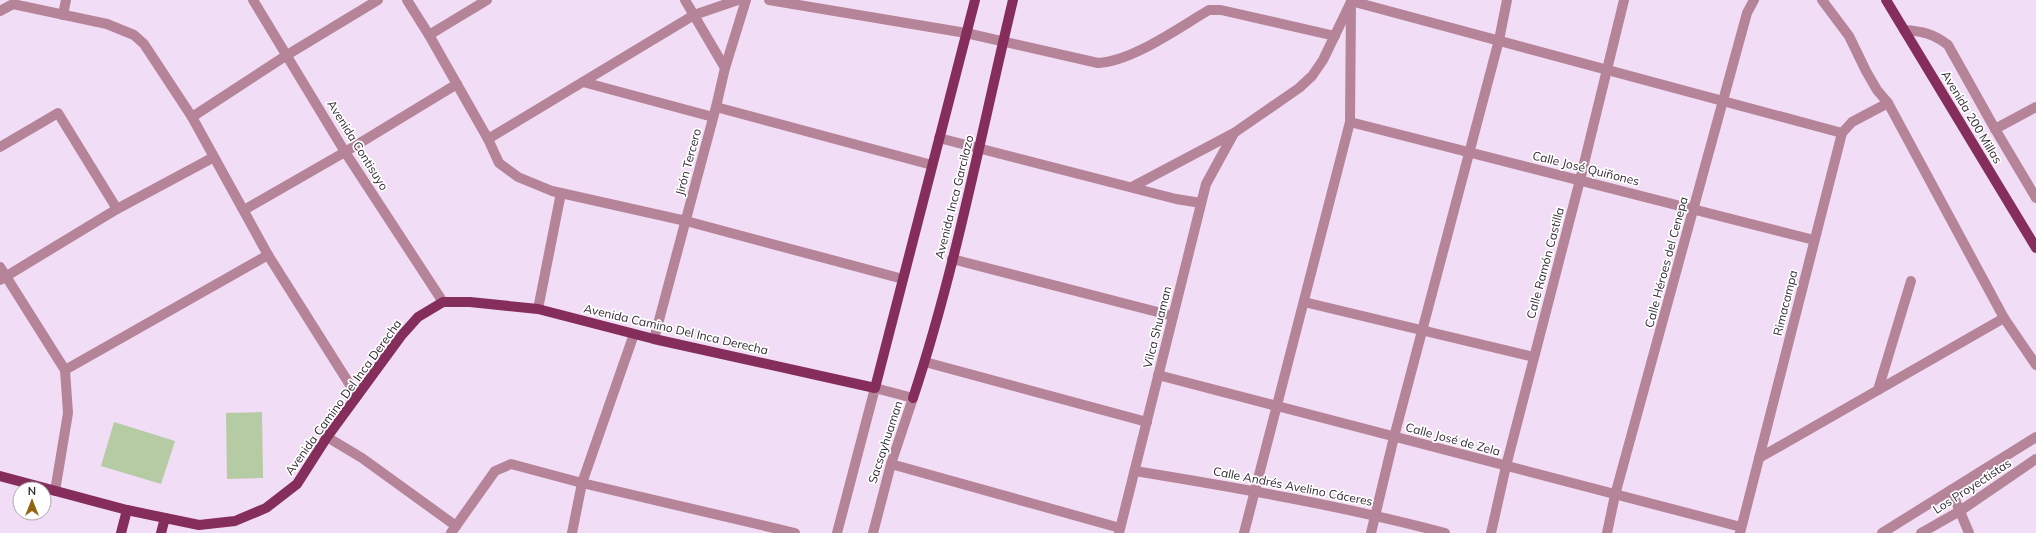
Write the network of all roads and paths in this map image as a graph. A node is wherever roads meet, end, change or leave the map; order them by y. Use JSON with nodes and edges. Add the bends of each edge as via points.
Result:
{"nodes":[{"id":1,"x":66,"y":0,"type":"edge"},
{"id":2,"x":253,"y":0,"type":"edge"},
{"id":3,"x":378,"y":0,"type":"edge"},
{"id":4,"x":407,"y":0,"type":"edge"},
{"id":5,"x":487,"y":0,"type":"edge"},
{"id":6,"x":686,"y":0,"type":"edge"},
{"id":7,"x":738,"y":0,"type":"edge"},
{"id":8,"x":746,"y":0,"type":"edge"},
{"id":9,"x":769,"y":0,"type":"edge"},
{"id":10,"x":975,"y":0,"type":"edge"},
{"id":11,"x":1014,"y":0,"type":"edge"},
{"id":12,"x":1352,"y":0,"type":"edge"},
{"id":13,"x":1507,"y":0,"type":"edge"},
{"id":14,"x":1624,"y":0,"type":"edge"},
{"id":15,"x":1754,"y":0,"type":"edge"},
{"id":16,"x":1822,"y":0,"type":"edge"},
{"id":17,"x":1886,"y":0,"type":"edge"},
{"id":18,"x":787,"y":1,"type":"edge"},
{"id":19,"x":0,"y":11,"type":"edge"},
{"id":20,"x":63,"y":15,"type":"junction"},
{"id":21,"x":694,"y":15,"type":"junction"},
{"id":22,"x":1904,"y":30,"type":"junction"},
{"id":23,"x":966,"y":34,"type":"junction"},
{"id":24,"x":429,"y":35,"type":"junction"},
{"id":25,"x":1335,"y":36,"type":"junction"},
{"id":26,"x":1499,"y":40,"type":"junction"},
{"id":27,"x":1003,"y":43,"type":"junction"},
{"id":28,"x":287,"y":55,"type":"junction"},
{"id":29,"x":725,"y":68,"type":"junction"},
{"id":30,"x":1607,"y":69,"type":"junction"},
{"id":31,"x":582,"y":82,"type":"junction"},
{"id":32,"x":456,"y":84,"type":"junction"},
{"id":33,"x":1724,"y":101,"type":"junction"},
{"id":34,"x":1888,"y":103,"type":"junction"},
{"id":35,"x":2036,"y":107,"type":"edge"},
{"id":36,"x":715,"y":112,"type":"junction"},
{"id":37,"x":192,"y":117,"type":"junction"},
{"id":38,"x":1350,"y":122,"type":"junction"},
{"id":39,"x":1995,"y":129,"type":"junction"},
{"id":40,"x":1842,"y":133,"type":"junction"},
{"id":41,"x":1234,"y":134,"type":"junction"},
{"id":42,"x":939,"y":138,"type":"junction"},
{"id":43,"x":488,"y":139,"type":"junction"},
{"id":44,"x":0,"y":147,"type":"edge"},
{"id":45,"x":980,"y":148,"type":"junction"},
{"id":46,"x":345,"y":152,"type":"junction"},
{"id":47,"x":1469,"y":152,"type":"junction"},
{"id":48,"x":214,"y":157,"type":"junction"},
{"id":49,"x":932,"y":165,"type":"junction"},
{"id":50,"x":1580,"y":180,"type":"junction"},
{"id":51,"x":1132,"y":187,"type":"junction"},
{"id":52,"x":561,"y":193,"type":"junction"},
{"id":53,"x":2036,"y":198,"type":"edge"},
{"id":54,"x":1201,"y":203,"type":"junction"},
{"id":55,"x":1694,"y":209,"type":"junction"},
{"id":56,"x":117,"y":210,"type":"junction"},
{"id":57,"x":244,"y":210,"type":"junction"},
{"id":58,"x":686,"y":221,"type":"junction"},
{"id":59,"x":1814,"y":240,"type":"junction"},
{"id":60,"x":2036,"y":248,"type":"edge"},
{"id":61,"x":268,"y":254,"type":"junction"},
{"id":62,"x":952,"y":259,"type":"junction"},
{"id":63,"x":0,"y":267,"type":"edge"},
{"id":64,"x":3,"y":278,"type":"edge"},
{"id":65,"x":903,"y":279,"type":"junction"},
{"id":66,"x":1911,"y":281,"type":"dead end"},
{"id":67,"x":443,"y":302,"type":"junction"},
{"id":68,"x":1304,"y":302,"type":"junction"},
{"id":69,"x":538,"y":309,"type":"junction"},
{"id":70,"x":1173,"y":316,"type":"junction"},
{"id":71,"x":2004,"y":318,"type":"junction"},
{"id":72,"x":1422,"y":330,"type":"junction"},
{"id":73,"x":634,"y":334,"type":"junction"},
{"id":74,"x":654,"y":339,"type":"junction"},
{"id":75,"x":1534,"y":357,"type":"junction"},
{"id":76,"x":925,"y":362,"type":"junction"},
{"id":77,"x":2036,"y":365,"type":"edge"},
{"id":78,"x":65,"y":370,"type":"junction"},
{"id":79,"x":1158,"y":375,"type":"junction"},
{"id":80,"x":875,"y":388,"type":"junction"},
{"id":81,"x":1878,"y":390,"type":"junction"},
{"id":82,"x":357,"y":396,"type":"junction"},
{"id":83,"x":913,"y":398,"type":"junction"},
{"id":84,"x":1276,"y":406,"type":"junction"},
{"id":85,"x":1148,"y":422,"type":"junction"},
{"id":86,"x":327,"y":437,"type":"junction"},
{"id":87,"x":1394,"y":437,"type":"junction"},
{"id":88,"x":2036,"y":437,"type":"edge"},
{"id":89,"x":1759,"y":458,"type":"junction"},
{"id":90,"x":2036,"y":459,"type":"edge"},
{"id":91,"x":891,"y":464,"type":"junction"},
{"id":92,"x":1506,"y":466,"type":"junction"},
{"id":93,"x":1135,"y":471,"type":"junction"},
{"id":94,"x":0,"y":476,"type":"edge"},
{"id":95,"x":582,"y":483,"type":"junction"},
{"id":96,"x":1254,"y":490,"type":"junction"},
{"id":97,"x":1951,"y":490,"type":"junction"},
{"id":98,"x":55,"y":491,"type":"junction"},
{"id":99,"x":1615,"y":495,"type":"junction"},
{"id":100,"x":126,"y":510,"type":"junction"},
{"id":101,"x":1960,"y":511,"type":"junction"},
{"id":102,"x":1376,"y":515,"type":"junction"},
{"id":103,"x":165,"y":518,"type":"junction"},
{"id":104,"x":453,"y":530,"type":"edge"},
{"id":105,"x":1120,"y":530,"type":"edge"},
{"id":106,"x":1740,"y":530,"type":"edge"},
{"id":107,"x":121,"y":533,"type":"edge"},
{"id":108,"x":161,"y":533,"type":"edge"},
{"id":109,"x":572,"y":533,"type":"edge"},
{"id":110,"x":794,"y":533,"type":"edge"},
{"id":111,"x":837,"y":533,"type":"edge"},
{"id":112,"x":873,"y":533,"type":"edge"},
{"id":113,"x":1244,"y":533,"type":"edge"},
{"id":114,"x":1371,"y":533,"type":"edge"},
{"id":115,"x":1445,"y":533,"type":"edge"},
{"id":116,"x":1491,"y":533,"type":"edge"},
{"id":117,"x":1607,"y":533,"type":"edge"},
{"id":118,"x":1882,"y":533,"type":"edge"},
{"id":119,"x":1921,"y":533,"type":"edge"},
{"id":120,"x":1970,"y":533,"type":"edge"}],
"edges":[{"from":1,"to":20,"type":"street"},
{"from":2,"to":28,"type":"street","name":"Avenida Contisuyo"},
{"from":3,"to":28,"type":"street"},
{"from":4,"to":24,"type":"street"},
{"from":5,"to":24,"type":"street"},
{"from":6,"to":21,"type":"street"},
{"from":7,"to":21,"type":"street"},
{"from":8,"to":29,"type":"street","name":"Jirón Tercero"},
{"from":9,"to":18,"type":"street"},
{"from":10,"to":23,"type":"main road"},
{"from":11,"to":27,"type":"main road","name":"Avenida Inca Garcilazo"},
{"from":12,"to":25,"type":"street"},
{"from":12,"to":26,"type":"street"},
{"from":12,"to":38,"type":"street"},
{"from":13,"to":26,"type":"street"},
{"from":14,"to":30,"type":"street","name":"Calle Ramón Castilla"},
{"from":15,"to":33,"type":"street","name":"Calle Héroes del Cenepa","via":[[1747,13]]},
{"from":16,"to":34,"type":"street","via":[[1849,36],[1877,90]]},
{"from":17,"to":22,"type":"main road","name":"Avenida 200 Millas"},
{"from":18,"to":23,"type":"street"},
{"from":19,"to":20,"type":"street","via":[[13,4]]},
{"from":20,"to":37,"type":"street","via":[[107,24],[134,35],[144,44]]},
{"from":21,"to":29,"type":"street"},
{"from":21,"to":31,"type":"street"},
{"from":22,"to":39,"type":"street","via":[[1938,37],[1948,45]]},
{"from":22,"to":60,"type":"main road","name":"Avenida 200 Millas"},
{"from":23,"to":27,"type":"street"},
{"from":23,"to":42,"type":"main road"},
{"from":24,"to":32,"type":"street"},
{"from":25,"to":27,"type":"street","via":[[1221,10],[1209,10],[1128,56],[1112,62],[1098,63]]},
{"from":25,"to":41,"type":"street","via":[[1312,76]]},
{"from":26,"to":30,"type":"street"},
{"from":26,"to":47,"type":"street"},
{"from":27,"to":45,"type":"main road","name":"Avenida Inca Garcilazo"},
{"from":28,"to":37,"type":"street"},
{"from":28,"to":46,"type":"street","name":"Avenida Contisuyo"},
{"from":29,"to":36,"type":"street","name":"Jirón Tercero"},
{"from":30,"to":33,"type":"street"},
{"from":30,"to":50,"type":"street","name":"Calle Ramón Castilla"},
{"from":31,"to":36,"type":"street"},
{"from":31,"to":43,"type":"street"},
{"from":32,"to":43,"type":"street"},
{"from":32,"to":46,"type":"street"},
{"from":33,"to":40,"type":"street"},
{"from":33,"to":55,"type":"street","name":"Calle Héroes del Cenepa"},
{"from":34,"to":40,"type":"street","via":[[1852,122]]},
{"from":34,"to":71,"type":"street"},
{"from":35,"to":39,"type":"street"},
{"from":36,"to":49,"type":"street"},
{"from":36,"to":58,"type":"street","name":"Jirón Tercero"},
{"from":37,"to":48,"type":"street"},
{"from":38,"to":47,"type":"street","name":"Calle José Quiñones"},
{"from":38,"to":68,"type":"street"},
{"from":39,"to":53,"type":"street"},
{"from":40,"to":59,"type":"street","name":"Rimacampa"},
{"from":41,"to":51,"type":"street"},
{"from":41,"to":54,"type":"street","name":"Vilca Shuaman","via":[[1206,184]]},
{"from":42,"to":45,"type":"street"},
{"from":42,"to":49,"type":"main road"},
{"from":43,"to":52,"type":"street","via":[[499,163],[518,177]]},
{"from":44,"to":56,"type":"street","via":[[58,113]]},
{"from":45,"to":51,"type":"street"},
{"from":45,"to":62,"type":"main road","name":"Avenida Inca Garcilazo"},
{"from":46,"to":57,"type":"street"},
{"from":46,"to":67,"type":"street","name":"Avenida Contisuyo"},
{"from":47,"to":50,"type":"street","name":"Calle José Quiñones"},
{"from":47,"to":72,"type":"street"},
{"from":48,"to":56,"type":"street"},
{"from":48,"to":57,"type":"street"},
{"from":49,"to":65,"type":"main road"},
{"from":50,"to":55,"type":"street","name":"Calle José Quiñones"},
{"from":50,"to":75,"type":"street","name":"Calle Ramón Castilla"},
{"from":51,"to":54,"type":"street"},
{"from":52,"to":58,"type":"street"},
{"from":52,"to":69,"type":"street"},
{"from":54,"to":70,"type":"street","name":"Vilca Shuaman"},
{"from":55,"to":59,"type":"street","name":"Calle José Quiñones"},
{"from":55,"to":99,"type":"street","name":"Calle Héroes del Cenepa"},
{"from":56,"to":64,"type":"street"},
{"from":57,"to":61,"type":"street"},
{"from":58,"to":65,"type":"street"},
{"from":58,"to":74,"type":"street","name":"Jirón Tercero"},
{"from":59,"to":89,"type":"street","name":"Rimacampa"},
{"from":61,"to":78,"type":"street"},
{"from":61,"to":82,"type":"street"},
{"from":62,"to":70,"type":"street"},
{"from":62,"to":76,"type":"main road","name":"Avenida Inca Garcilazo"},
{"from":63,"to":64,"type":"street"},
{"from":64,"to":78,"type":"street"},
{"from":65,"to":80,"type":"main road"},
{"from":66,"to":81,"type":"street"},
{"from":67,"to":69,"type":"main road","name":"Avenida Camino Del Inca Derecha"},
{"from":67,"to":82,"type":"main road","name":"Avenida Camino Del Inca Derecha","via":[[418,317]]},
{"from":68,"to":72,"type":"street"},
{"from":68,"to":84,"type":"street"},
{"from":69,"to":73,"type":"main road","name":"Avenida Camino Del Inca Derecha"},
{"from":70,"to":79,"type":"street","name":"Vilca Shuaman"},
{"from":71,"to":77,"type":"street"},
{"from":71,"to":81,"type":"street"},
{"from":72,"to":75,"type":"street"},
{"from":72,"to":87,"type":"street"},
{"from":73,"to":74,"type":"main road","name":"Avenida Camino Del Inca Derecha"},
{"from":73,"to":95,"type":"street"},
{"from":74,"to":80,"type":"main road","name":"Avenida Camino Del Inca Derecha"},
{"from":75,"to":92,"type":"street","name":"Calle Ramón Castilla"},
{"from":76,"to":83,"type":"main road","name":"Avenida Inca Garcilazo"},
{"from":76,"to":85,"type":"street"},
{"from":78,"to":98,"type":"street","via":[[68,412]]},
{"from":79,"to":84,"type":"street","name":"Calle José de Zela"},
{"from":79,"to":85,"type":"street","name":"Vilca Shuaman"},
{"from":80,"to":83,"type":"street","name":"Sacsayhuaman"},
{"from":80,"to":111,"type":"street"},
{"from":81,"to":89,"type":"street"},
{"from":82,"to":86,"type":"main road","name":"Avenida Camino Del Inca Derecha"},
{"from":83,"to":91,"type":"street","name":"Sacsayhuaman"},
{"from":84,"to":87,"type":"street","name":"Calle José de Zela"},
{"from":84,"to":96,"type":"street"},
{"from":85,"to":93,"type":"street","name":"Vilca Shuaman"},
{"from":86,"to":103,"type":"main road","name":"Avenida Camino Del Inca Derecha","via":[[297,484],[266,508],[235,521],[199,526]]},
{"from":86,"to":104,"type":"street","via":[[362,458]]},
{"from":87,"to":92,"type":"street","name":"Calle José de Zela"},
{"from":87,"to":102,"type":"street"},
{"from":88,"to":97,"type":"street"},
{"from":89,"to":106,"type":"street","name":"Rimacampa"},
{"from":90,"to":101,"type":"street","name":"Los Proyectistas"},
{"from":91,"to":105,"type":"street"},
{"from":91,"to":112,"type":"street","name":"Sacsayhuaman"},
{"from":92,"to":99,"type":"street","name":"Calle José de Zela"},
{"from":92,"to":116,"type":"street","name":"Calle Ramón Castilla"},
{"from":93,"to":96,"type":"street","name":"Calle Andrés Avelino Cáceres"},
{"from":93,"to":105,"type":"street","name":"Vilca Shuaman"},
{"from":94,"to":98,"type":"main road","name":"Avenida Camino Del Inca Derecha"},
{"from":95,"to":104,"type":"street","via":[[511,464],[495,471]]},
{"from":95,"to":109,"type":"street"},
{"from":95,"to":110,"type":"street"},
{"from":96,"to":102,"type":"street","name":"Calle Andrés Avelino Cáceres"},
{"from":96,"to":113,"type":"street"},
{"from":97,"to":101,"type":"street"},
{"from":97,"to":118,"type":"street"},
{"from":98,"to":100,"type":"main road","name":"Avenida Camino Del Inca Derecha"},
{"from":99,"to":106,"type":"street","name":"Calle José de Zela"},
{"from":99,"to":117,"type":"street","name":"Calle Héroes del Cenepa"},
{"from":100,"to":103,"type":"main road","name":"Avenida Camino Del Inca Derecha"},
{"from":100,"to":107,"type":"main road"},
{"from":101,"to":119,"type":"street","name":"Los Proyectistas"},
{"from":101,"to":120,"type":"street"},
{"from":102,"to":114,"type":"street"},
{"from":102,"to":115,"type":"street","name":"Calle Andrés Avelino Cáceres"},
{"from":103,"to":108,"type":"main road"}]}
